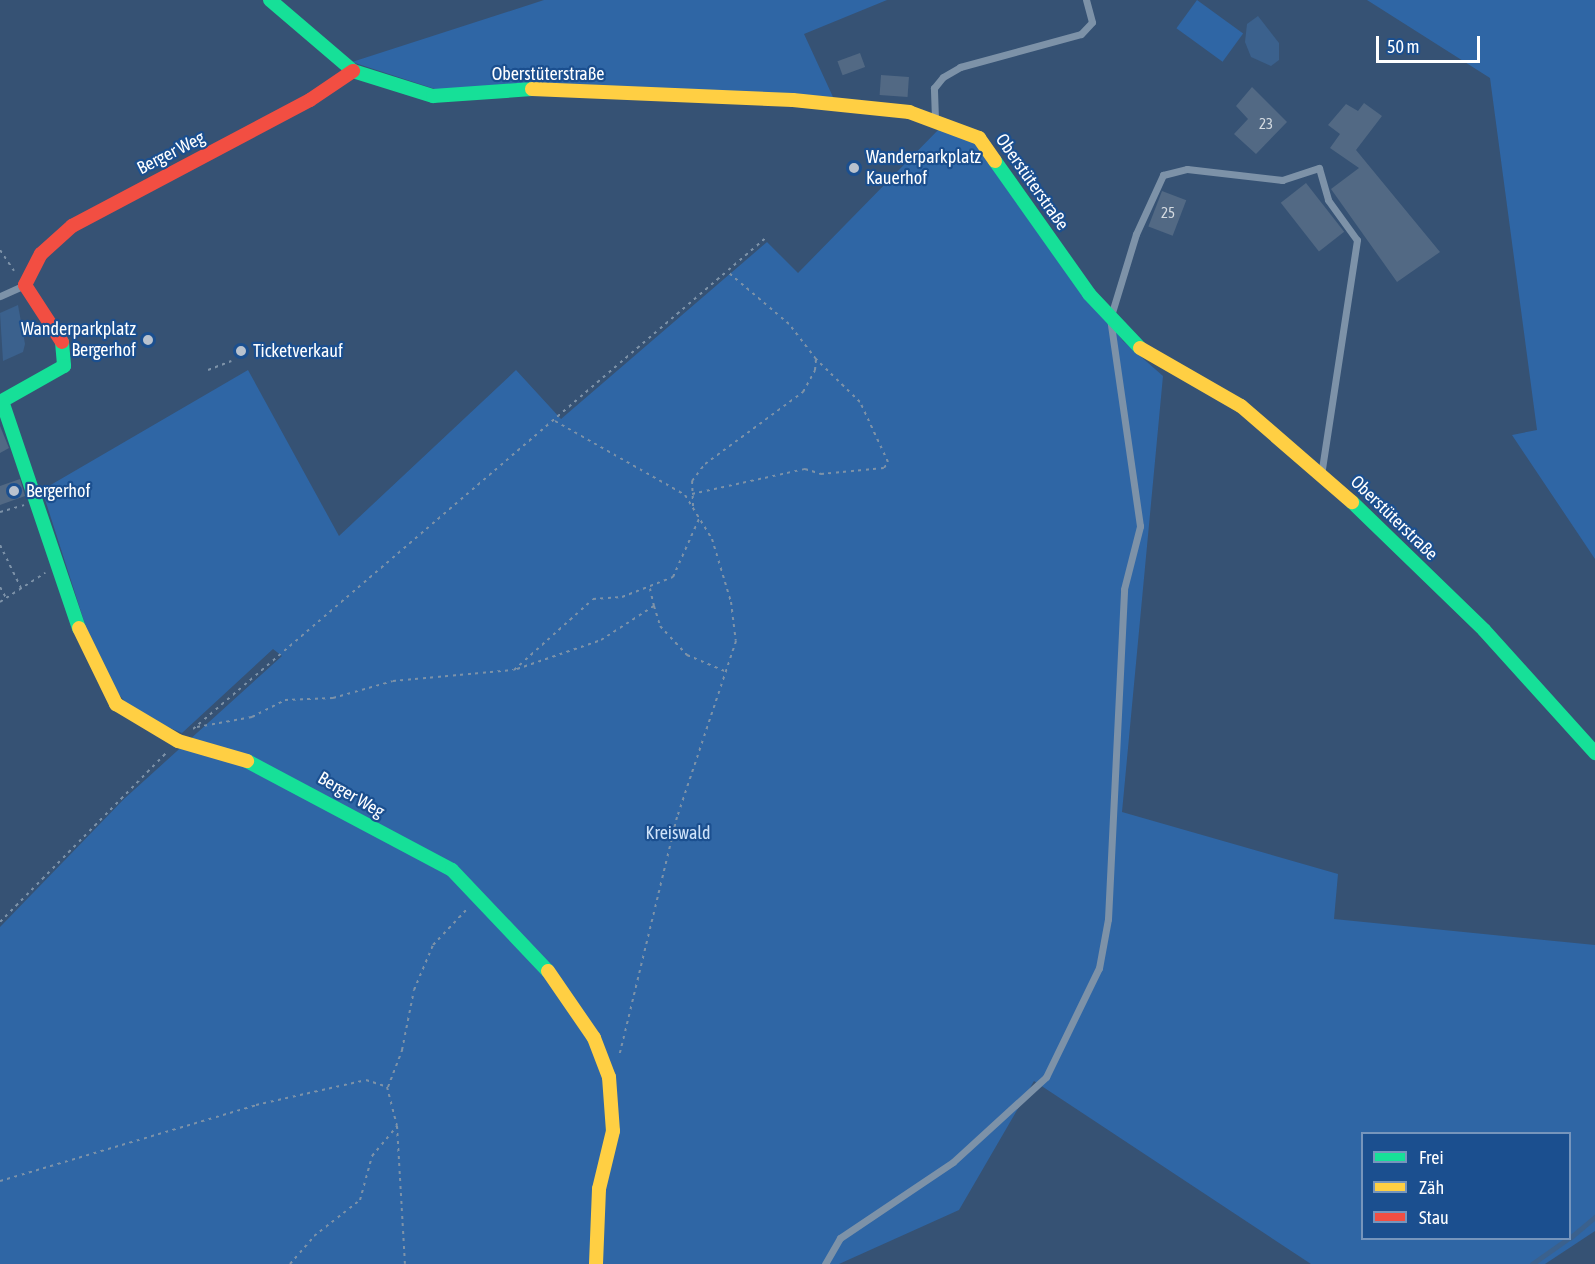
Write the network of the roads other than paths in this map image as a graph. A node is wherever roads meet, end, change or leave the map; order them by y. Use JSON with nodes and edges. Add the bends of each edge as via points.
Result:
{"nodes":[{"id":1,"x":270,"y":0,"type":"edge"},
{"id":2,"x":1086,"y":0,"type":"edge"},
{"id":3,"x":353,"y":71,"type":"junction"},
{"id":4,"x":935,"y":119,"type":"junction"},
{"id":5,"x":27,"y":281,"type":"junction"},
{"id":6,"x":0,"y":296,"type":"edge"},
{"id":7,"x":1110,"y":319,"type":"junction"},
{"id":8,"x":1,"y":401,"type":"edge"},
{"id":9,"x":1322,"y":473,"type":"junction"},
{"id":10,"x":1595,"y":753,"type":"edge"},
{"id":11,"x":596,"y":1264,"type":"edge"},
{"id":12,"x":825,"y":1264,"type":"edge"}],
"edges":[{"from":1,"to":3,"type":"street","name":"Oberstüterstraße"},
{"from":2,"to":4,"type":"lane","via":[[1092,22],[1081,34],[960,67],[943,78],[934,88]]},
{"from":3,"to":4,"type":"street","name":"Oberstüterstraße","via":[[433,96],[538,89],[781,100],[877,107]]},
{"from":3,"to":5,"type":"street","name":"Berger Weg","via":[[310,100],[72,226],[41,254]]},
{"from":4,"to":7,"type":"street","name":"Oberstüterstraße","via":[[979,138]]},
{"from":5,"to":6,"type":"lane"},
{"from":5,"to":8,"type":"street","name":"Berger Weg","via":[[63,344],[64,366]]},
{"from":7,"to":9,"type":"street","name":"Oberstüterstraße","via":[[1148,355],[1241,406]]},
{"from":7,"to":9,"type":"lane","via":[[1136,234],[1163,175],[1187,169],[1282,180],[1319,168],[1328,200],[1357,240]]},
{"from":7,"to":12,"type":"lane","via":[[1140,526],[1124,589],[1108,919],[1099,968],[1046,1077],[953,1162],[840,1239]]},
{"from":8,"to":11,"type":"street","name":"Berger Weg","via":[[93,664],[116,704],[178,741],[265,766],[443,864],[564,988],[609,1077],[613,1131],[599,1189]]},
{"from":9,"to":10,"type":"street","name":"Oberstüterstraße","via":[[1484,630]]}]}
